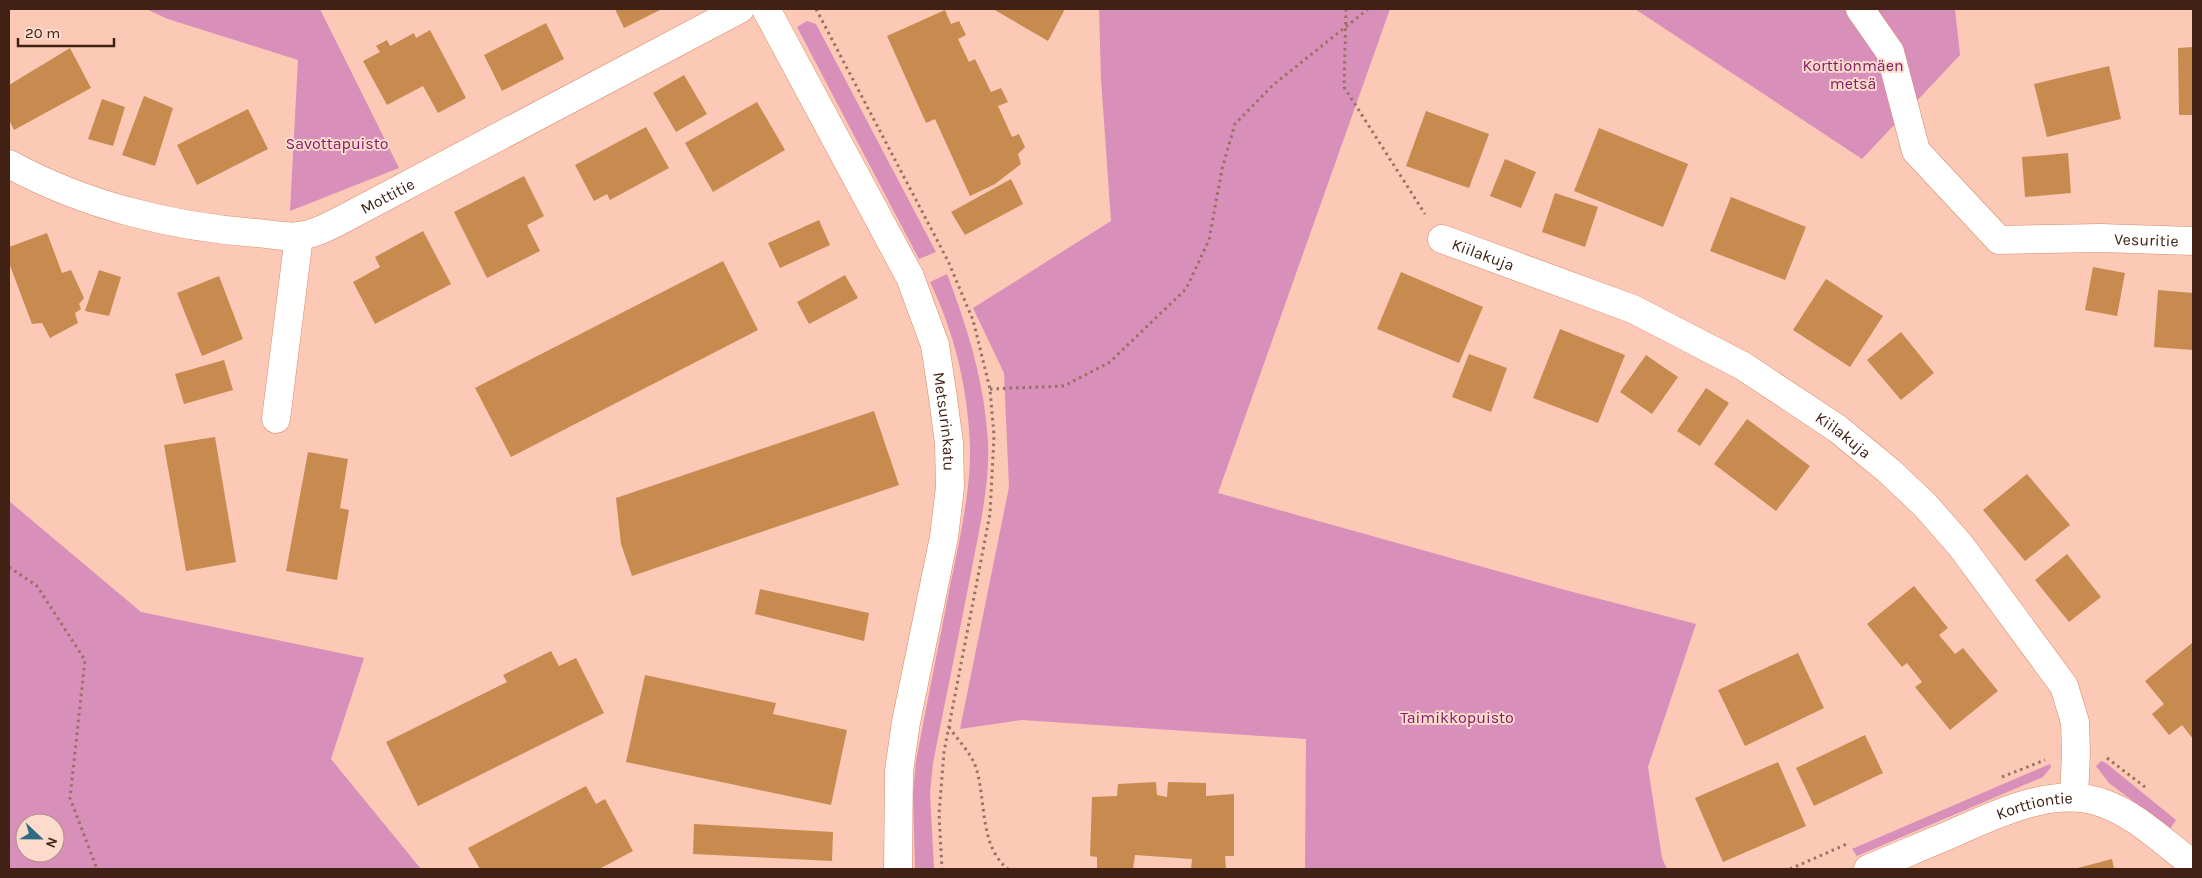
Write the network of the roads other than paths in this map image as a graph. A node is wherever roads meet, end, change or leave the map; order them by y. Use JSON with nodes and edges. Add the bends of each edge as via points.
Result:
{"nodes":[{"id":1,"x":740,"y":9,"type":"edge"},
{"id":2,"x":766,"y":9,"type":"edge"},
{"id":3,"x":1860,"y":9,"type":"edge"},
{"id":4,"x":9,"y":164,"type":"edge"},
{"id":5,"x":299,"y":236,"type":"junction"},
{"id":6,"x":1442,"y":239,"type":"road end"},
{"id":7,"x":2193,"y":241,"type":"edge"},
{"id":8,"x":276,"y":419,"type":"dead end"},
{"id":9,"x":2074,"y":797,"type":"junction"},
{"id":10,"x":2193,"y":864,"type":"edge"},
{"id":11,"x":898,"y":869,"type":"edge"},
{"id":12,"x":1868,"y":869,"type":"edge"}],
"edges":[{"from":1,"to":5,"type":"street","name":"Mottitie","via":[[345,218]]},
{"from":2,"to":11,"type":"street","name":"Metsurinkatu","via":[[910,277],[935,345],[948,443],[950,488],[944,537],[899,770]]},
{"from":3,"to":7,"type":"street","name":"Vesuritie","via":[[1890,52],[1916,151],[1999,240],[2100,238]]},
{"from":4,"to":5,"type":"street","name":"Mottitie","via":[[85,197],[148,217],[230,231]]},
{"from":5,"to":8,"type":"street"},
{"from":6,"to":9,"type":"street","name":"Kiilakuja","via":[[1633,309],[1717,352],[1838,429],[1888,470],[1961,546],[2064,686],[2075,722]]},
{"from":9,"to":10,"type":"street","name":"Korttiontie","via":[[2105,803],[2132,818]]},
{"from":9,"to":12,"type":"street","name":"Korttiontie","via":[[2034,802],[1999,813]]}]}
